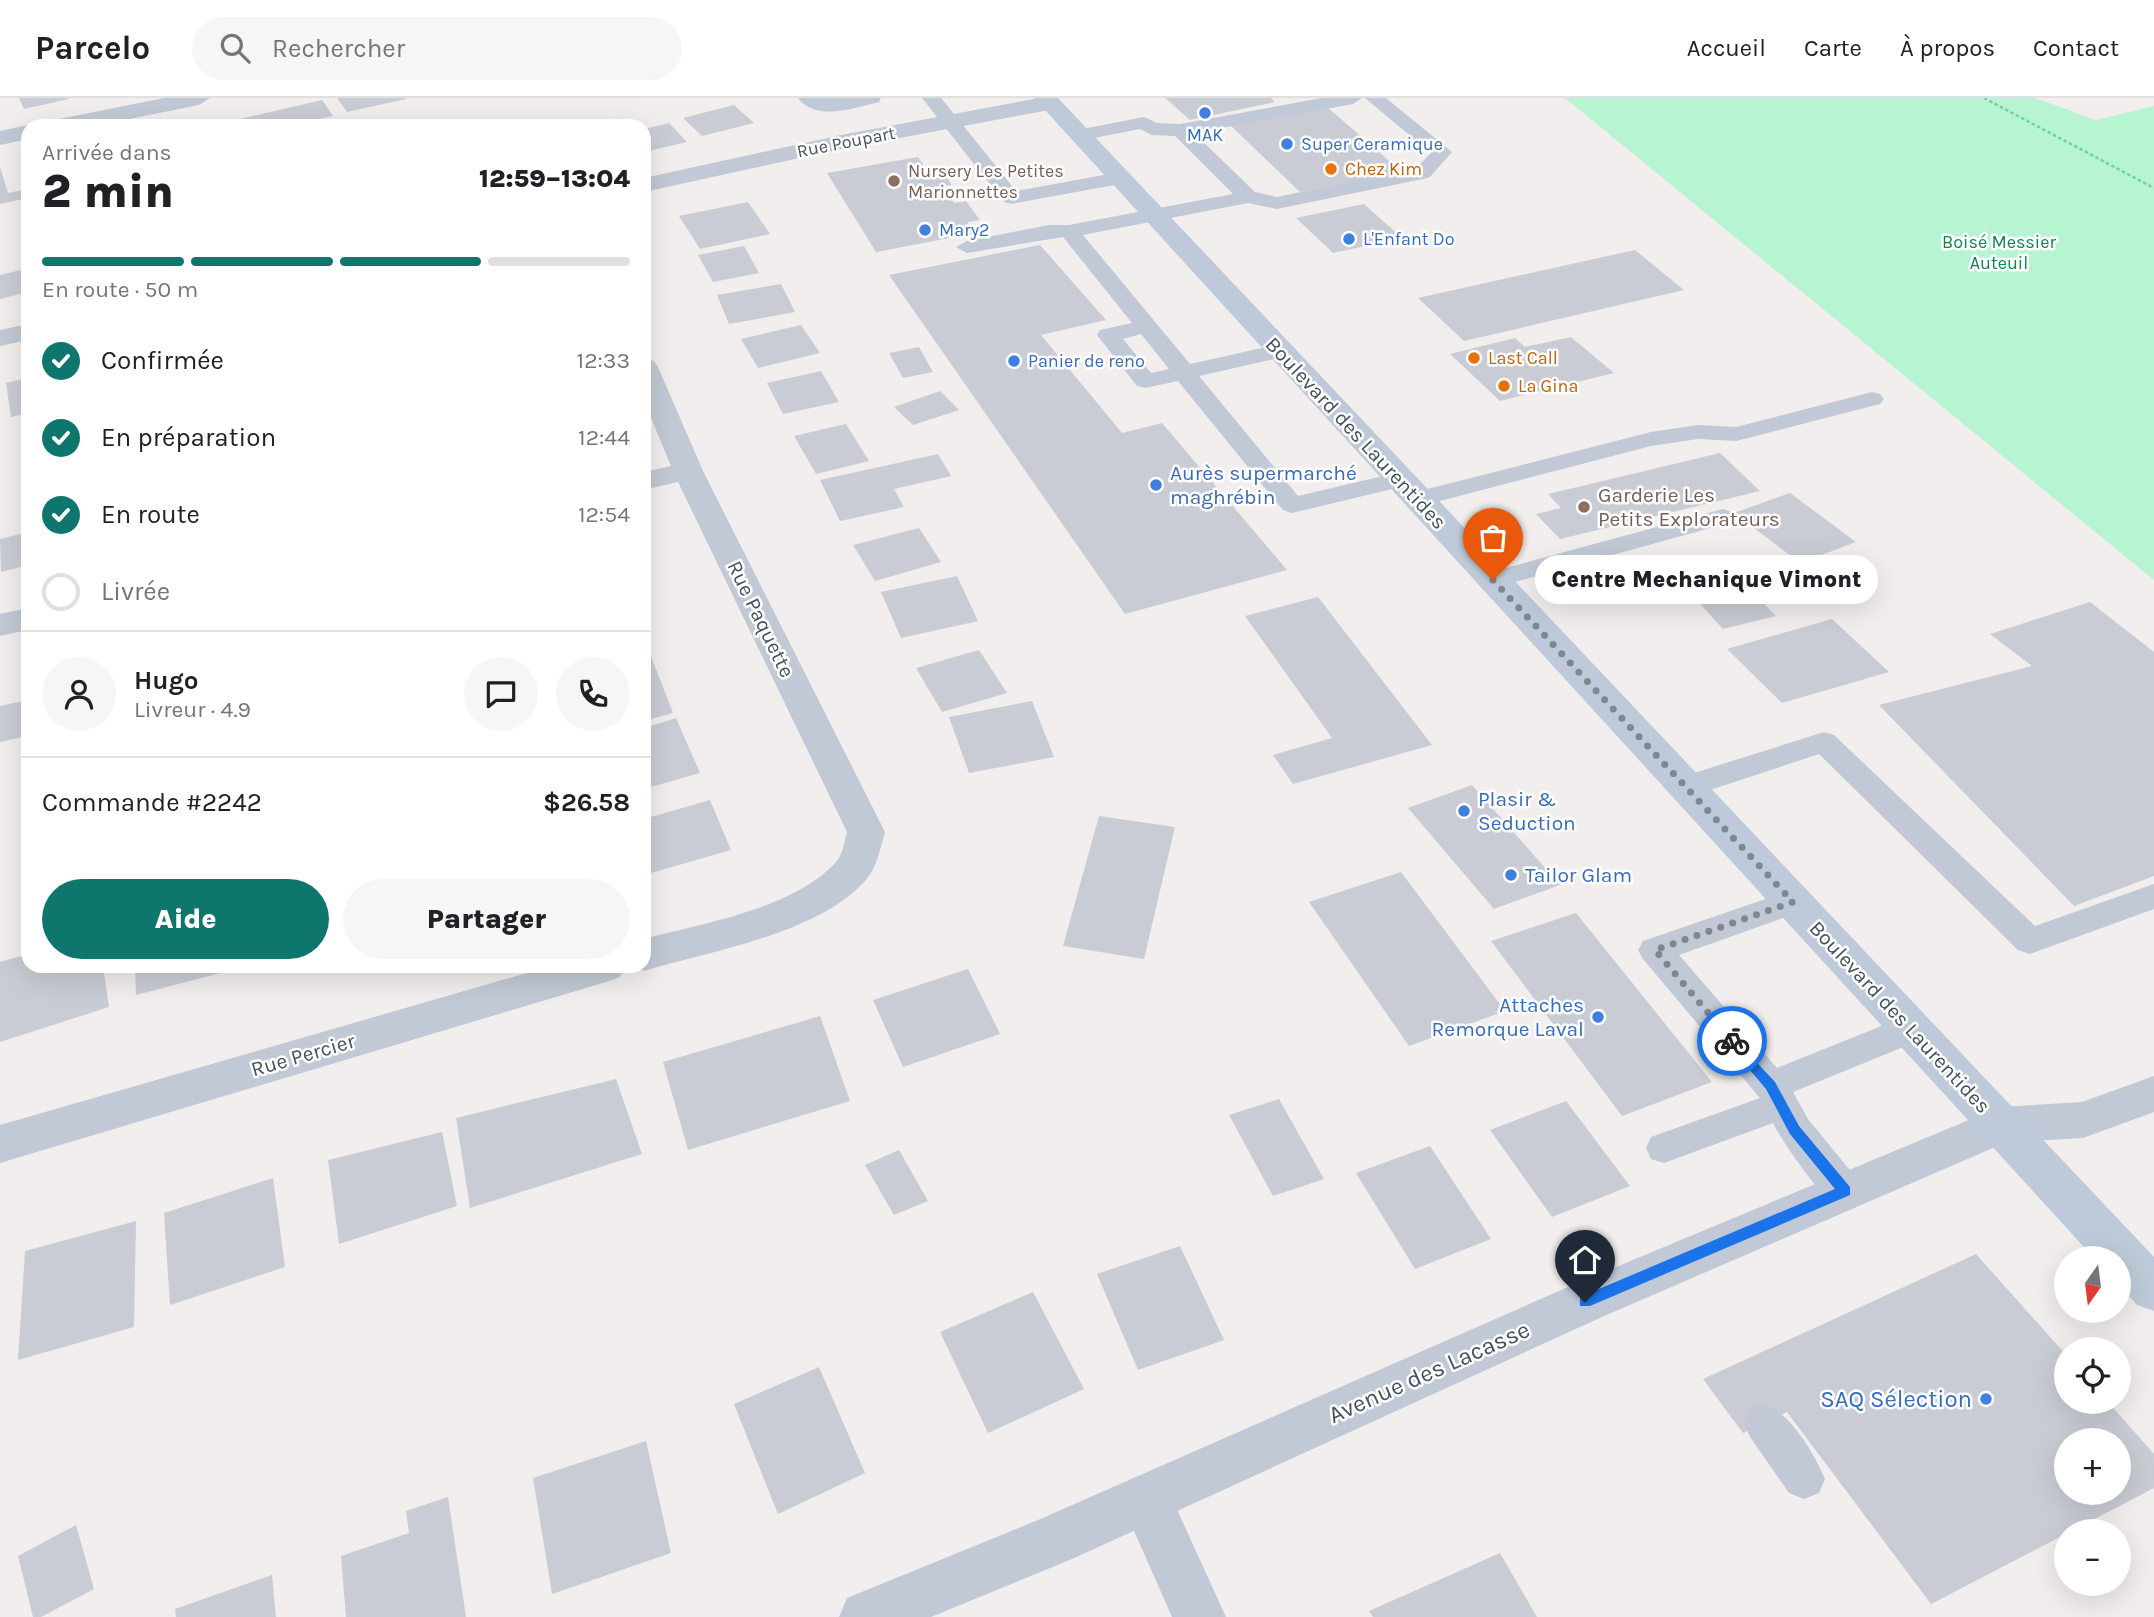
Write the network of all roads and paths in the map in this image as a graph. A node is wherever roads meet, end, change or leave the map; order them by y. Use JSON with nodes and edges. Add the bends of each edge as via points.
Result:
{"nodes":[{"id":1,"x":199,"y":98,"type":"edge"},
{"id":2,"x":807,"y":98,"type":"edge"},
{"id":3,"x":872,"y":98,"type":"edge"},
{"id":4,"x":931,"y":98,"type":"edge"},
{"id":5,"x":1353,"y":98,"type":"edge"},
{"id":6,"x":1374,"y":98,"type":"edge"},
{"id":7,"x":1984,"y":98,"type":"edge"},
{"id":8,"x":1051,"y":100,"type":"edge"},
{"id":9,"x":94,"y":119,"type":"edge"},
{"id":10,"x":949,"y":122,"type":"junction"},
{"id":11,"x":1180,"y":130,"type":"junction"},
{"id":12,"x":21,"y":134,"type":"edge"},
{"id":13,"x":1079,"y":135,"type":"junction"},
{"id":14,"x":0,"y":138,"type":"edge"},
{"id":15,"x":1120,"y":178,"type":"junction"},
{"id":16,"x":651,"y":184,"type":"edge"},
{"id":17,"x":2154,"y":187,"type":"edge"},
{"id":18,"x":1248,"y":197,"type":"junction"},
{"id":19,"x":1153,"y":214,"type":"junction"},
{"id":20,"x":1069,"y":231,"type":"junction"},
{"id":21,"x":967,"y":247,"type":"dead end"},
{"id":22,"x":1149,"y":326,"type":"junction"},
{"id":23,"x":21,"y":334,"type":"edge"},
{"id":24,"x":0,"y":338,"type":"edge"},
{"id":25,"x":1280,"y":351,"type":"junction"},
{"id":26,"x":1182,"y":372,"type":"junction"},
{"id":27,"x":651,"y":384,"type":"edge"},
{"id":28,"x":1872,"y":399,"type":"dead end"},
{"id":29,"x":688,"y":471,"type":"junction"},
{"id":30,"x":651,"y":479,"type":"edge"},
{"id":31,"x":1409,"y":489,"type":"junction"},
{"id":32,"x":1723,"y":517,"type":"dead end"},
{"id":33,"x":1493,"y":580,"type":"junction"},
{"id":34,"x":21,"y":620,"type":"edge"},
{"id":35,"x":0,"y":625,"type":"edge"},
{"id":36,"x":1686,"y":787,"type":"junction"},
{"id":37,"x":2154,"y":896,"type":"edge"},
{"id":38,"x":1793,"y":902,"type":"junction"},
{"id":39,"x":651,"y":953,"type":"edge"},
{"id":40,"x":582,"y":973,"type":"edge"},
{"id":41,"x":1911,"y":1029,"type":"junction"},
{"id":42,"x":2154,"y":1094,"type":"edge"},
{"id":43,"x":1776,"y":1095,"type":"junction"},
{"id":44,"x":2000,"y":1125,"type":"junction"},
{"id":45,"x":0,"y":1144,"type":"edge"},
{"id":46,"x":1664,"y":1148,"type":"dead end"},
{"id":47,"x":1845,"y":1191,"type":"junction"},
{"id":48,"x":2154,"y":1290,"type":"edge"},
{"id":49,"x":1763,"y":1423,"type":"dead end"},
{"id":50,"x":1804,"y":1479,"type":"dead end"},
{"id":51,"x":1146,"y":1499,"type":"junction"},
{"id":52,"x":866,"y":1617,"type":"edge"},
{"id":53,"x":1199,"y":1617,"type":"edge"}],
"edges":[{"from":1,"to":9,"type":"street"},
{"from":2,"to":3,"type":"lane","via":[[824,106]]},
{"from":4,"to":10,"type":"lane"},
{"from":5,"to":11,"type":"lane"},
{"from":6,"to":18,"type":"lane","via":[[1442,152],[1423,173],[1277,203]]},
{"from":7,"to":17,"type":"path"},
{"from":8,"to":10,"type":"street","name":"Rue Poupart"},
{"from":8,"to":13,"type":"main road","name":"Boulevard des Laurentides"},
{"from":10,"to":15,"type":"lane","via":[[1011,198]]},
{"from":10,"to":16,"type":"street","name":"Rue Poupart"},
{"from":11,"to":13,"type":"lane","via":[[1152,129],[1144,123]]},
{"from":11,"to":18,"type":"lane"},
{"from":12,"to":14,"type":"street"},
{"from":13,"to":15,"type":"main road","name":"Boulevard des Laurentides"},
{"from":15,"to":19,"type":"main road","name":"Boulevard des Laurentides"},
{"from":18,"to":19,"type":"lane"},
{"from":19,"to":20,"type":"lane"},
{"from":19,"to":25,"type":"main road","name":"Boulevard des Laurentides"},
{"from":20,"to":21,"type":"lane"},
{"from":20,"to":22,"type":"lane"},
{"from":22,"to":26,"type":"lane"},
{"from":22,"to":26,"type":"lane","via":[[1108,335],[1145,381]]},
{"from":23,"to":24,"type":"street"},
{"from":25,"to":26,"type":"lane"},
{"from":25,"to":31,"type":"main road","name":"Boulevard des Laurentides"},
{"from":26,"to":31,"type":"lane","via":[[1292,505]]},
{"from":27,"to":29,"type":"street","name":"Rue Paquette"},
{"from":28,"to":31,"type":"lane","via":[[1736,434],[1698,432],[1651,439]]},
{"from":29,"to":30,"type":"street"},
{"from":29,"to":39,"type":"street","name":"Rue Paquette","via":[[866,832],[853,870],[817,899]]},
{"from":31,"to":33,"type":"main road","name":"Boulevard des Laurentides"},
{"from":32,"to":33,"type":"lane"},
{"from":33,"to":36,"type":"main road","name":"Boulevard des Laurentides"},
{"from":34,"to":35,"type":"street"},
{"from":36,"to":37,"type":"lane","via":[[1824,742],[2031,941]]},
{"from":36,"to":38,"type":"main road","name":"Boulevard des Laurentides"},
{"from":38,"to":41,"type":"main road","name":"Boulevard des Laurentides"},
{"from":38,"to":43,"type":"lane","via":[[1655,950]]},
{"from":40,"to":45,"type":"street","name":"Rue Percier"},
{"from":41,"to":43,"type":"lane"},
{"from":41,"to":44,"type":"main road","name":"Boulevard des Laurentides"},
{"from":42,"to":44,"type":"street","name":"Avenue des Lacasse","via":[[2083,1120]]},
{"from":43,"to":46,"type":"lane"},
{"from":43,"to":47,"type":"lane","via":[[1795,1130]]},
{"from":44,"to":47,"type":"street","name":"Avenue des Lacasse"},
{"from":44,"to":48,"type":"main road","name":"Boulevard des Laurentides"},
{"from":47,"to":51,"type":"street","name":"Avenue des Lacasse"},
{"from":49,"to":50,"type":"lane"},
{"from":51,"to":52,"type":"street","name":"Avenue des Lacasse"},
{"from":51,"to":53,"type":"street"}]}
